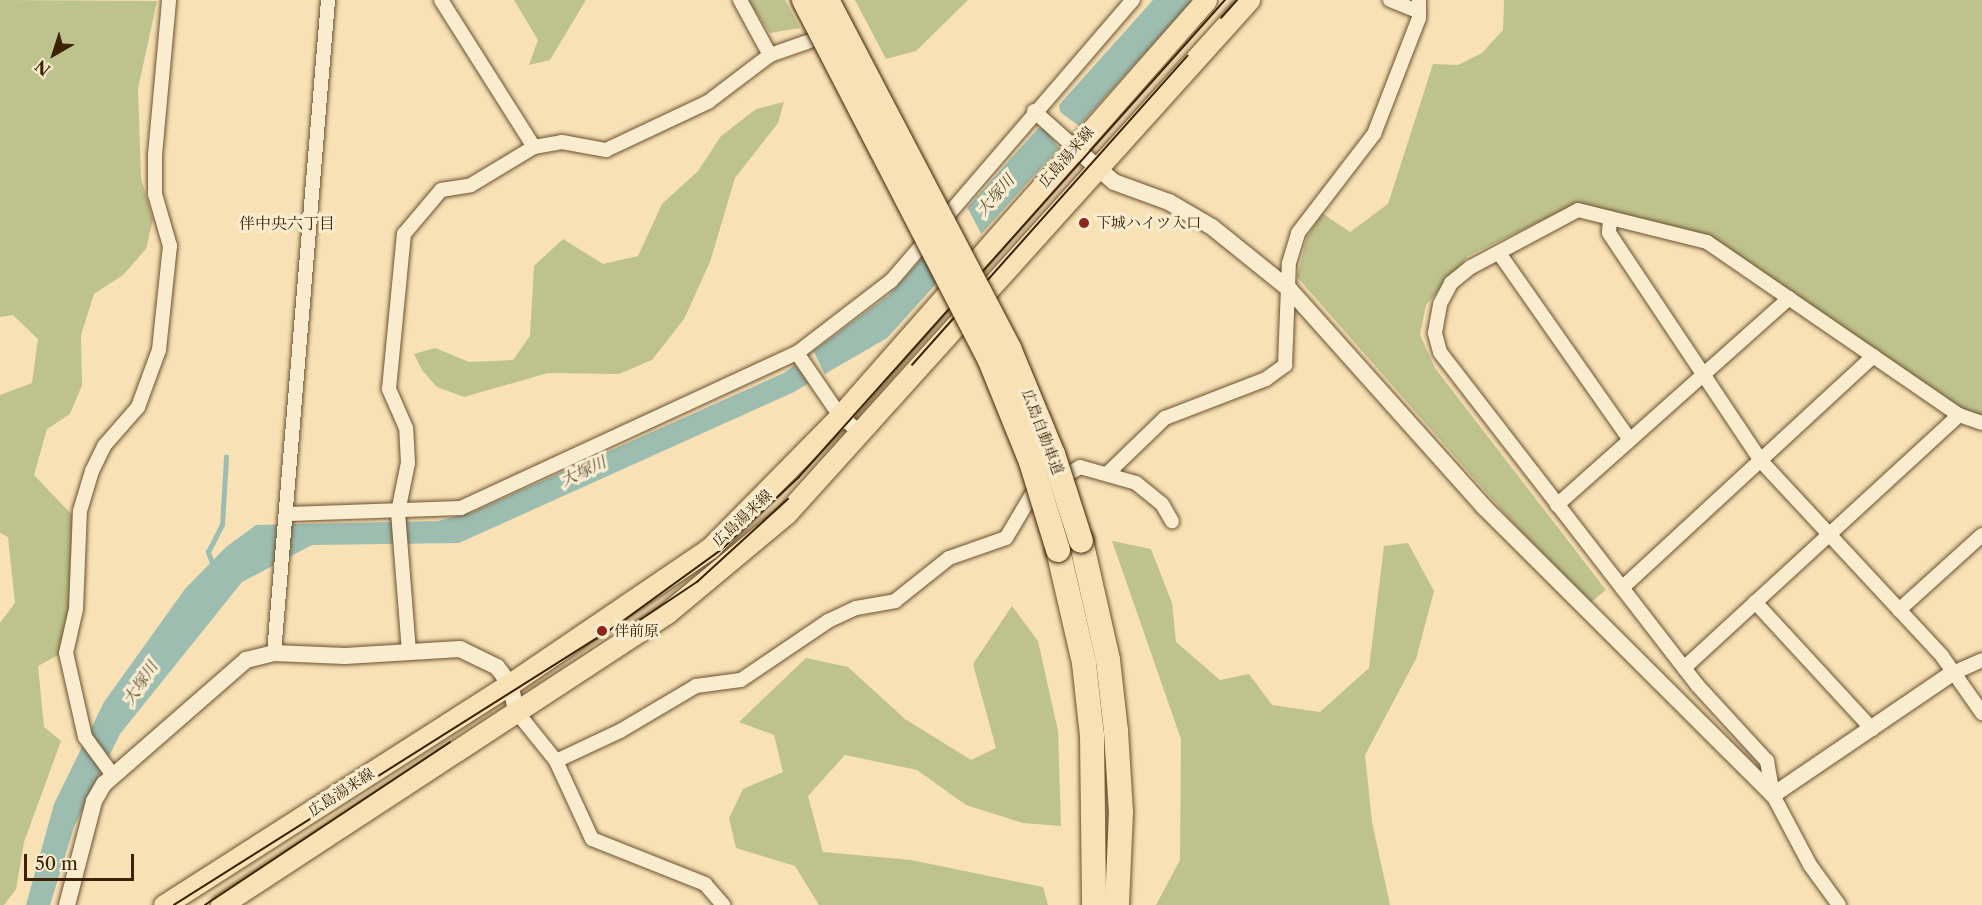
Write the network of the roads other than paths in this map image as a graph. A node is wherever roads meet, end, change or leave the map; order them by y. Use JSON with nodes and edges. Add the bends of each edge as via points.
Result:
{"nodes":[{"id":1,"x":169,"y":0,"type":"edge"},
{"id":2,"x":328,"y":0,"type":"edge"},
{"id":3,"x":441,"y":0,"type":"edge"},
{"id":4,"x":740,"y":0,"type":"edge"},
{"id":5,"x":804,"y":0,"type":"edge"},
{"id":6,"x":827,"y":0,"type":"edge"},
{"id":7,"x":1133,"y":0,"type":"edge"},
{"id":8,"x":1206,"y":0,"type":"edge"},
{"id":9,"x":1249,"y":0,"type":"edge"},
{"id":10,"x":1390,"y":0,"type":"edge"},
{"id":11,"x":1419,"y":6,"type":"edge"},
{"id":12,"x":810,"y":41,"type":"dead end"},
{"id":13,"x":770,"y":55,"type":"junction"},
{"id":14,"x":1038,"y":115,"type":"junction"},
{"id":15,"x":1072,"y":145,"type":"junction"},
{"id":16,"x":534,"y":147,"type":"junction"},
{"id":17,"x":1096,"y":170,"type":"junction"},
{"id":18,"x":1610,"y":218,"type":"junction"},
{"id":19,"x":1499,"y":253,"type":"junction"},
{"id":20,"x":1290,"y":290,"type":"junction"},
{"id":21,"x":1789,"y":298,"type":"junction"},
{"id":22,"x":800,"y":354,"type":"junction"},
{"id":23,"x":1873,"y":356,"type":"junction"},
{"id":24,"x":1706,"y":372,"type":"junction"},
{"id":25,"x":1959,"y":415,"type":"junction"},
{"id":26,"x":840,"y":416,"type":"junction"},
{"id":27,"x":1982,"y":423,"type":"edge"},
{"id":28,"x":861,"y":433,"type":"junction"},
{"id":29,"x":1630,"y":440,"type":"junction"},
{"id":30,"x":1761,"y":461,"type":"junction"},
{"id":31,"x":1109,"y":472,"type":"junction"},
{"id":32,"x":1557,"y":505,"type":"junction"},
{"id":33,"x":398,"y":515,"type":"junction"},
{"id":34,"x":288,"y":519,"type":"junction"},
{"id":35,"x":1172,"y":521,"type":"dead end"},
{"id":36,"x":1829,"y":534,"type":"junction"},
{"id":37,"x":1982,"y":535,"type":"edge"},
{"id":38,"x":1622,"y":588,"type":"junction"},
{"id":39,"x":1755,"y":602,"type":"junction"},
{"id":40,"x":1899,"y":610,"type":"junction"},
{"id":41,"x":409,"y":652,"type":"junction"},
{"id":42,"x":274,"y":653,"type":"junction"},
{"id":43,"x":1982,"y":660,"type":"edge"},
{"id":44,"x":1684,"y":668,"type":"junction"},
{"id":45,"x":1951,"y":674,"type":"junction"},
{"id":46,"x":510,"y":684,"type":"junction"},
{"id":47,"x":516,"y":711,"type":"junction"},
{"id":48,"x":1982,"y":713,"type":"edge"},
{"id":49,"x":1872,"y":729,"type":"junction"},
{"id":50,"x":556,"y":761,"type":"junction"},
{"id":51,"x":110,"y":771,"type":"junction"},
{"id":52,"x":1773,"y":795,"type":"junction"},
{"id":53,"x":67,"y":905,"type":"edge"},
{"id":54,"x":164,"y":905,"type":"edge"},
{"id":55,"x":221,"y":905,"type":"edge"},
{"id":56,"x":723,"y":905,"type":"edge"},
{"id":57,"x":1094,"y":905,"type":"edge"},
{"id":58,"x":1117,"y":905,"type":"edge"},
{"id":59,"x":1839,"y":905,"type":"edge"}],
"edges":[{"from":1,"to":51,"type":"street","via":[[155,155],[155,194],[170,246],[159,350],[138,407],[104,446],[92,471],[76,544],[76,609],[66,653],[85,737]]},
{"from":2,"to":34,"type":"street"},
{"from":3,"to":16,"type":"street"},
{"from":4,"to":13,"type":"street"},
{"from":5,"to":57,"type":"highway","name":"広島自動車道","bridge":true,"via":[[988,358],[1031,462],[1058,550],[1084,663],[1092,735]]},
{"from":6,"to":58,"type":"highway","name":"広島自動車道","bridge":true,"via":[[1009,348],[1081,540],[1108,660],[1116,731],[1121,812]]},
{"from":7,"to":14,"type":"street"},
{"from":8,"to":15,"type":"main road","name":"広島湯来線"},
{"from":9,"to":17,"type":"main road","name":"広島湯来線"},
{"from":10,"to":11,"type":"street"},
{"from":11,"to":20,"type":"street","via":[[1374,134],[1298,233],[1289,263]]},
{"from":12,"to":13,"type":"street"},
{"from":13,"to":16,"type":"street","via":[[708,102],[606,150],[562,142]]},
{"from":14,"to":15,"type":"street"},
{"from":14,"to":22,"type":"street","via":[[891,282]]},
{"from":15,"to":17,"type":"street"},
{"from":15,"to":26,"type":"main road","name":"広島湯来線"},
{"from":16,"to":33,"type":"street","via":[[471,185],[441,190],[404,234],[389,389],[406,428],[408,463]]},
{"from":17,"to":20,"type":"street","via":[[1169,202],[1212,227]]},
{"from":17,"to":28,"type":"main road","name":"広島湯来線"},
{"from":18,"to":19,"type":"street","via":[[1578,210]]},
{"from":18,"to":21,"type":"street","via":[[1707,242]]},
{"from":18,"to":24,"type":"street","via":[[1609,233]]},
{"from":19,"to":29,"type":"street"},
{"from":19,"to":32,"type":"street","via":[[1450,284],[1435,333],[1440,352]]},
{"from":20,"to":31,"type":"street","via":[[1285,365],[1266,379],[1165,418]]},
{"from":20,"to":52,"type":"street","via":[[1484,507]]},
{"from":21,"to":23,"type":"street"},
{"from":21,"to":24,"type":"street"},
{"from":22,"to":26,"type":"street"},
{"from":22,"to":33,"type":"street","via":[[461,508]]},
{"from":23,"to":25,"type":"street"},
{"from":23,"to":30,"type":"street"},
{"from":24,"to":29,"type":"street"},
{"from":24,"to":30,"type":"street"},
{"from":25,"to":27,"type":"street"},
{"from":25,"to":36,"type":"street"},
{"from":26,"to":28,"type":"street"},
{"from":26,"to":46,"type":"main road","name":"広島湯来線","via":[[710,548]]},
{"from":28,"to":47,"type":"main road","name":"広島湯来線","via":[[786,514],[726,567],[667,614]]},
{"from":29,"to":32,"type":"street"},
{"from":30,"to":36,"type":"street"},
{"from":30,"to":38,"type":"street"},
{"from":31,"to":35,"type":"street","via":[[1144,490]]},
{"from":31,"to":50,"type":"street","via":[[1080,466],[1031,496],[1006,538],[950,558],[895,601],[837,616],[741,680],[696,686],[620,731]]},
{"from":32,"to":38,"type":"street"},
{"from":33,"to":34,"type":"street"},
{"from":33,"to":41,"type":"street"},
{"from":34,"to":42,"type":"street"},
{"from":36,"to":39,"type":"street"},
{"from":36,"to":40,"type":"street"},
{"from":37,"to":40,"type":"street"},
{"from":38,"to":44,"type":"street"},
{"from":39,"to":44,"type":"street"},
{"from":39,"to":49,"type":"street"},
{"from":40,"to":45,"type":"street"},
{"from":41,"to":42,"type":"street"},
{"from":41,"to":46,"type":"street","via":[[460,649],[481,655]]},
{"from":42,"to":51,"type":"street","via":[[246,660]]},
{"from":43,"to":45,"type":"street"},
{"from":44,"to":52,"type":"street","via":[[1767,761]]},
{"from":45,"to":48,"type":"street"},
{"from":45,"to":49,"type":"street"},
{"from":46,"to":47,"type":"street"},
{"from":46,"to":54,"type":"main road","name":"広島湯来線"},
{"from":47,"to":50,"type":"street"},
{"from":47,"to":55,"type":"main road","name":"広島湯来線"},
{"from":49,"to":52,"type":"street"},
{"from":50,"to":56,"type":"street","via":[[592,839],[705,884]]},
{"from":51,"to":53,"type":"street","via":[[94,801]]},
{"from":52,"to":59,"type":"street","via":[[1810,865]]}]}
